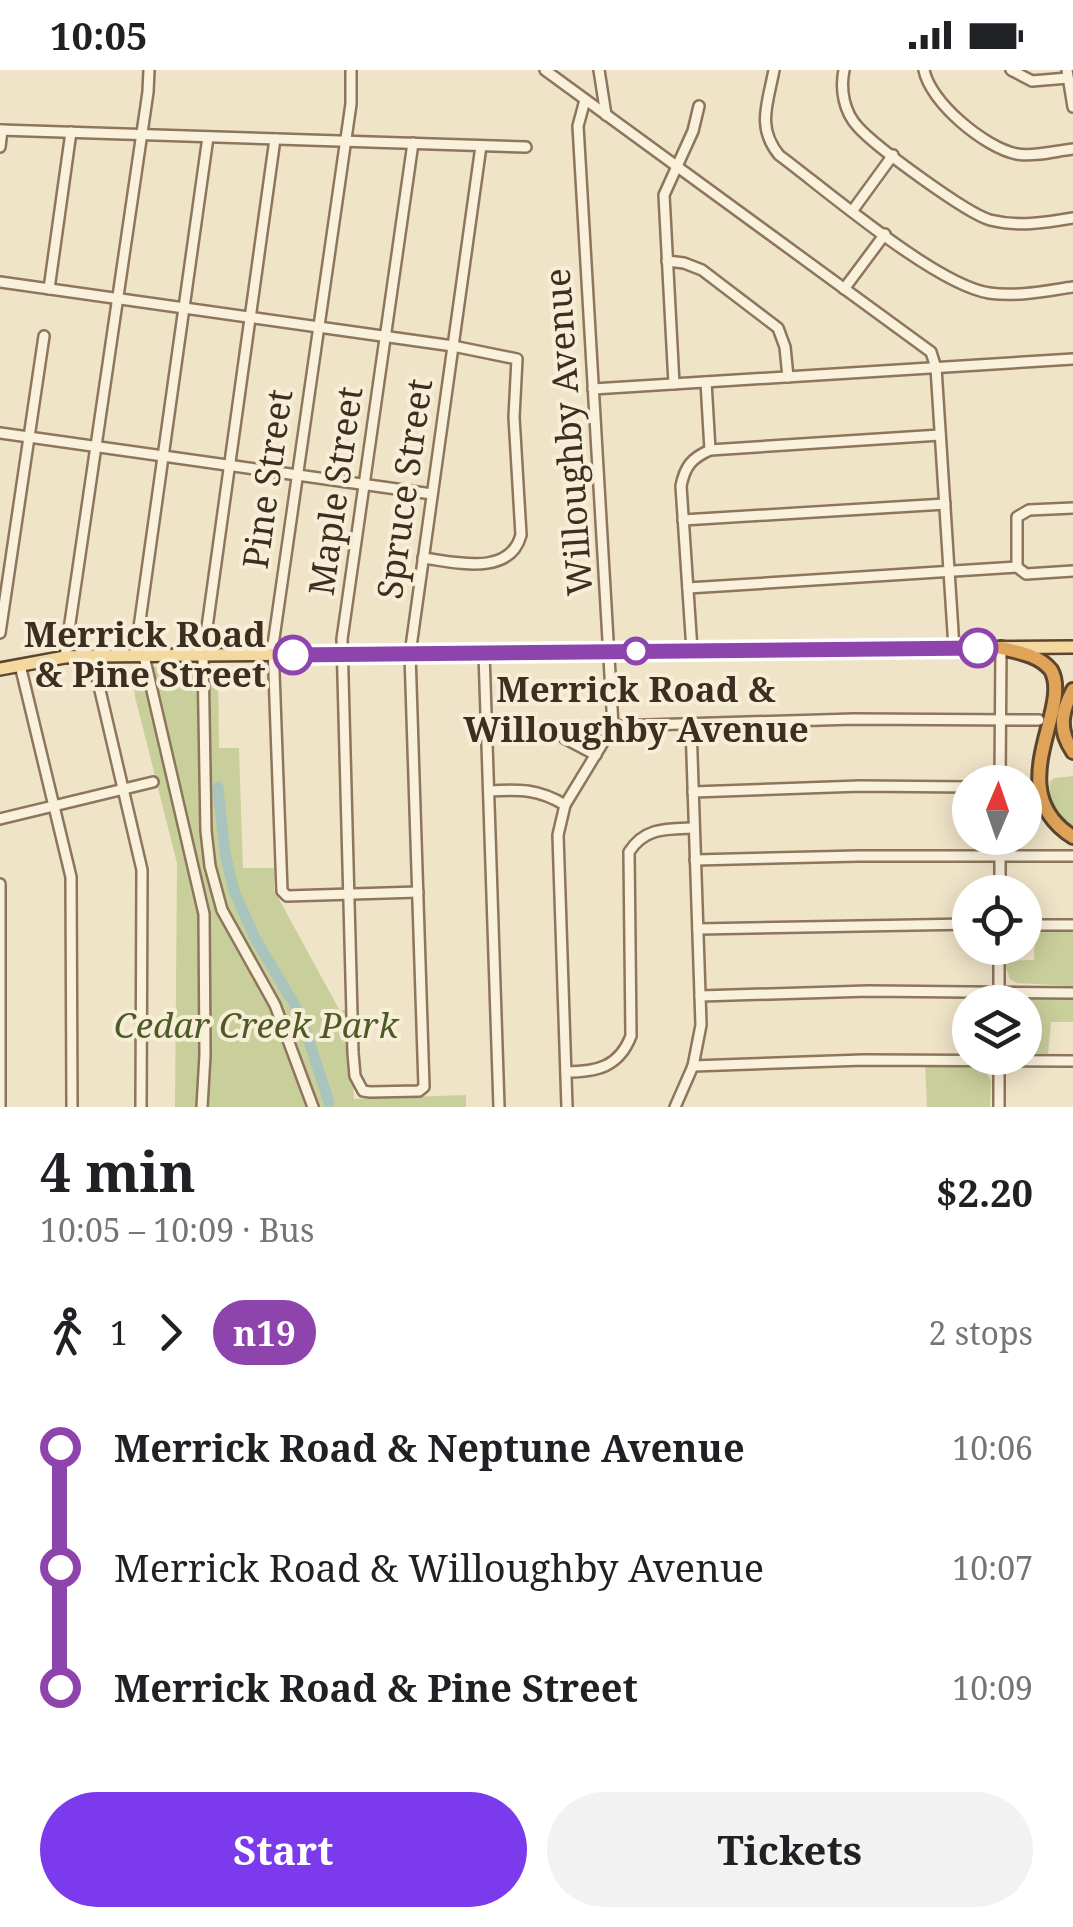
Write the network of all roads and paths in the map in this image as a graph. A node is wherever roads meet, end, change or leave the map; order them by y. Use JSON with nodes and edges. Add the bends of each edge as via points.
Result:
{"nodes":[{"id":1,"x":149,"y":70,"type":"edge"},
{"id":2,"x":351,"y":70,"type":"edge"},
{"id":3,"x":546,"y":70,"type":"edge"},
{"id":4,"x":599,"y":70,"type":"edge"},
{"id":5,"x":774,"y":70,"type":"edge"},
{"id":6,"x":844,"y":70,"type":"edge"},
{"id":7,"x":924,"y":70,"type":"edge"},
{"id":8,"x":1012,"y":70,"type":"edge"},
{"id":9,"x":1067,"y":74,"type":"edge"},
{"id":10,"x":584,"y":100,"type":"junction"},
{"id":11,"x":699,"y":106,"type":"dead end"},
{"id":12,"x":1073,"y":106,"type":"edge"},
{"id":13,"x":606,"y":114,"type":"junction"},
{"id":14,"x":1,"y":130,"type":"edge"},
{"id":15,"x":71,"y":132,"type":"junction"},
{"id":16,"x":141,"y":134,"type":"junction"},
{"id":17,"x":208,"y":136,"type":"junction"},
{"id":18,"x":276,"y":139,"type":"junction"},
{"id":19,"x":345,"y":141,"type":"junction"},
{"id":20,"x":413,"y":143,"type":"junction"},
{"id":21,"x":481,"y":146,"type":"junction"},
{"id":22,"x":0,"y":147,"type":"edge"},
{"id":23,"x":526,"y":147,"type":"dead end"},
{"id":24,"x":1073,"y":148,"type":"edge"},
{"id":25,"x":893,"y":155,"type":"junction"},
{"id":26,"x":676,"y":166,"type":"junction"},
{"id":27,"x":854,"y":210,"type":"junction"},
{"id":28,"x":1073,"y":218,"type":"edge"},
{"id":29,"x":885,"y":234,"type":"junction"},
{"id":30,"x":666,"y":261,"type":"junction"},
{"id":31,"x":0,"y":282,"type":"edge"},
{"id":32,"x":1073,"y":286,"type":"edge"},
{"id":33,"x":48,"y":289,"type":"junction"},
{"id":34,"x":844,"y":290,"type":"junction"},
{"id":35,"x":116,"y":299,"type":"junction"},
{"id":36,"x":183,"y":308,"type":"junction"},
{"id":37,"x":250,"y":318,"type":"junction"},
{"id":38,"x":318,"y":327,"type":"junction"},
{"id":39,"x":44,"y":336,"type":"dead end"},
{"id":40,"x":385,"y":337,"type":"junction"},
{"id":41,"x":453,"y":346,"type":"junction"},
{"id":42,"x":1073,"y":359,"type":"edge"},
{"id":43,"x":936,"y":368,"type":"junction"},
{"id":44,"x":788,"y":377,"type":"junction"},
{"id":45,"x":706,"y":382,"type":"junction"},
{"id":46,"x":674,"y":384,"type":"junction"},
{"id":47,"x":593,"y":389,"type":"junction"},
{"id":48,"x":0,"y":433,"type":"edge"},
{"id":49,"x":940,"y":436,"type":"junction"},
{"id":50,"x":28,"y":437,"type":"junction"},
{"id":51,"x":95,"y":446,"type":"junction"},
{"id":52,"x":710,"y":450,"type":"junction"},
{"id":53,"x":162,"y":456,"type":"junction"},
{"id":54,"x":230,"y":466,"type":"junction"},
{"id":55,"x":297,"y":475,"type":"junction"},
{"id":56,"x":364,"y":485,"type":"junction"},
{"id":57,"x":432,"y":494,"type":"junction"},
{"id":58,"x":945,"y":504,"type":"junction"},
{"id":59,"x":1073,"y":508,"type":"edge"},
{"id":60,"x":684,"y":520,"type":"junction"},
{"id":61,"x":423,"y":558,"type":"junction"},
{"id":62,"x":1016,"y":567,"type":"junction"},
{"id":63,"x":949,"y":571,"type":"junction"},
{"id":64,"x":1073,"y":571,"type":"edge"},
{"id":65,"x":688,"y":588,"type":"junction"},
{"id":66,"x":0,"y":633,"type":"edge"},
{"id":67,"x":1073,"y":647,"type":"edge"},
{"id":68,"x":954,"y":648,"type":"junction"},
{"id":69,"x":1001,"y":648,"type":"junction"},
{"id":70,"x":692,"y":650,"type":"junction"},
{"id":71,"x":610,"y":651,"type":"junction"},
{"id":72,"x":484,"y":653,"type":"junction"},
{"id":73,"x":410,"y":654,"type":"junction"},
{"id":74,"x":343,"y":655,"type":"junction"},
{"id":75,"x":92,"y":656,"type":"junction"},
{"id":76,"x":139,"y":656,"type":"junction"},
{"id":77,"x":203,"y":656,"type":"junction"},
{"id":78,"x":273,"y":656,"type":"junction"},
{"id":79,"x":65,"y":658,"type":"junction"},
{"id":80,"x":20,"y":665,"type":"junction"},
{"id":81,"x":0,"y":669,"type":"edge"},
{"id":82,"x":1073,"y":690,"type":"edge"},
{"id":83,"x":1000,"y":720,"type":"junction"},
{"id":84,"x":1039,"y":720,"type":"dead end"},
{"id":85,"x":691,"y":725,"type":"junction"},
{"id":86,"x":613,"y":726,"type":"junction"},
{"id":87,"x":564,"y":738,"type":"dead end"},
{"id":88,"x":1073,"y":752,"type":"edge"},
{"id":89,"x":596,"y":755,"type":"junction"},
{"id":90,"x":1000,"y":765,"type":"edge"},
{"id":91,"x":153,"y":782,"type":"dead end"},
{"id":92,"x":952,"y":787,"type":"edge"},
{"id":93,"x":124,"y":789,"type":"junction"},
{"id":94,"x":489,"y":791,"type":"junction"},
{"id":95,"x":693,"y":792,"type":"junction"},
{"id":96,"x":565,"y":805,"type":"junction"},
{"id":97,"x":54,"y":806,"type":"junction"},
{"id":98,"x":0,"y":819,"type":"edge"},
{"id":99,"x":694,"y":828,"type":"junction"},
{"id":100,"x":1073,"y":837,"type":"edge"},
{"id":101,"x":1000,"y":856,"type":"junction"},
{"id":102,"x":1073,"y":856,"type":"edge"},
{"id":103,"x":696,"y":860,"type":"junction"},
{"id":104,"x":1000,"y":875,"type":"edge"},
{"id":105,"x":0,"y":884,"type":"edge"},
{"id":106,"x":418,"y":892,"type":"junction"},
{"id":107,"x":349,"y":895,"type":"junction"},
{"id":108,"x":952,"y":924,"type":"edge"},
{"id":109,"x":1042,"y":925,"type":"edge"},
{"id":110,"x":1073,"y":925,"type":"edge"},
{"id":111,"x":698,"y":929,"type":"junction"},
{"id":112,"x":1073,"y":993,"type":"edge"},
{"id":113,"x":1042,"y":995,"type":"edge"},
{"id":114,"x":700,"y":996,"type":"junction"},
{"id":115,"x":952,"y":997,"type":"edge"},
{"id":116,"x":952,"y":1059,"type":"edge"},
{"id":117,"x":1042,"y":1060,"type":"edge"},
{"id":118,"x":1073,"y":1061,"type":"edge"},
{"id":119,"x":693,"y":1066,"type":"junction"},
{"id":120,"x":566,"y":1072,"type":"junction"},
{"id":121,"x":999,"y":1075,"type":"edge"},
{"id":122,"x":359,"y":1086,"type":"joint"},
{"id":123,"x":0,"y":1107,"type":"edge"},
{"id":124,"x":72,"y":1107,"type":"edge"},
{"id":125,"x":142,"y":1107,"type":"edge"},
{"id":126,"x":202,"y":1107,"type":"edge"},
{"id":127,"x":313,"y":1107,"type":"edge"},
{"id":128,"x":499,"y":1107,"type":"edge"},
{"id":129,"x":567,"y":1107,"type":"edge"},
{"id":130,"x":675,"y":1107,"type":"edge"},
{"id":131,"x":999,"y":1107,"type":"edge"}],
"edges":[{"from":1,"to":16,"type":"street"},
{"from":2,"to":19,"type":"street","name":"Pine Street"},
{"from":3,"to":10,"type":"street"},
{"from":4,"to":13,"type":"street"},
{"from":5,"to":27,"type":"street","via":[[766,140]]},
{"from":6,"to":25,"type":"street","via":[[844,102],[856,126]]},
{"from":7,"to":24,"type":"street","via":[[934,95],[1011,153]]},
{"from":8,"to":9,"type":"street","via":[[1032,81]]},
{"from":9,"to":12,"type":"street"},
{"from":10,"to":13,"type":"street"},
{"from":10,"to":47,"type":"street","name":"Willoughby Avenue","via":[[578,126]]},
{"from":11,"to":26,"type":"street"},
{"from":13,"to":26,"type":"street"},
{"from":14,"to":15,"type":"street"},
{"from":14,"to":22,"type":"street"},
{"from":15,"to":16,"type":"street"},
{"from":15,"to":33,"type":"street"},
{"from":16,"to":17,"type":"street"},
{"from":16,"to":35,"type":"street"},
{"from":17,"to":18,"type":"street"},
{"from":17,"to":36,"type":"street"},
{"from":18,"to":19,"type":"street"},
{"from":18,"to":37,"type":"street"},
{"from":19,"to":20,"type":"street"},
{"from":19,"to":38,"type":"street","name":"Pine Street"},
{"from":20,"to":21,"type":"street"},
{"from":20,"to":40,"type":"street","name":"Maple Street"},
{"from":21,"to":23,"type":"street"},
{"from":21,"to":41,"type":"street","name":"Spruce Street"},
{"from":25,"to":27,"type":"street"},
{"from":25,"to":28,"type":"street","via":[[984,218],[1031,225]]},
{"from":26,"to":30,"type":"street","via":[[664,195]]},
{"from":26,"to":34,"type":"street"},
{"from":27,"to":29,"type":"street"},
{"from":29,"to":32,"type":"street","via":[[948,279],[986,293]]},
{"from":29,"to":34,"type":"street"},
{"from":30,"to":44,"type":"street","via":[[702,270],[778,328]]},
{"from":30,"to":46,"type":"street"},
{"from":31,"to":33,"type":"street"},
{"from":33,"to":35,"type":"street"},
{"from":34,"to":43,"type":"street","via":[[931,352]]},
{"from":35,"to":36,"type":"street"},
{"from":35,"to":51,"type":"street"},
{"from":36,"to":37,"type":"street"},
{"from":36,"to":53,"type":"street"},
{"from":37,"to":38,"type":"street"},
{"from":37,"to":54,"type":"street"},
{"from":38,"to":40,"type":"street"},
{"from":38,"to":55,"type":"street","name":"Pine Street"},
{"from":39,"to":50,"type":"street"},
{"from":40,"to":41,"type":"street"},
{"from":40,"to":56,"type":"street","name":"Maple Street"},
{"from":41,"to":57,"type":"street","name":"Spruce Street"},
{"from":41,"to":61,"type":"street","via":[[516,358],[521,535],[513,553],[497,562]]},
{"from":42,"to":43,"type":"street"},
{"from":43,"to":44,"type":"street"},
{"from":43,"to":49,"type":"street"},
{"from":44,"to":45,"type":"street"},
{"from":45,"to":46,"type":"street"},
{"from":45,"to":52,"type":"street"},
{"from":46,"to":47,"type":"street"},
{"from":47,"to":71,"type":"street","name":"Willoughby Avenue"},
{"from":48,"to":50,"type":"street"},
{"from":49,"to":52,"type":"street"},
{"from":49,"to":58,"type":"street"},
{"from":50,"to":51,"type":"street"},
{"from":50,"to":66,"type":"street"},
{"from":51,"to":53,"type":"street"},
{"from":51,"to":79,"type":"street"},
{"from":52,"to":60,"type":"street","via":[[684,471]]},
{"from":53,"to":54,"type":"street"},
{"from":53,"to":76,"type":"street"},
{"from":54,"to":55,"type":"street"},
{"from":54,"to":77,"type":"street"},
{"from":55,"to":56,"type":"street"},
{"from":55,"to":78,"type":"street","name":"Pine Street"},
{"from":56,"to":57,"type":"street"},
{"from":56,"to":74,"type":"street","name":"Maple Street"},
{"from":57,"to":61,"type":"street","name":"Spruce Street"},
{"from":58,"to":60,"type":"street"},
{"from":58,"to":63,"type":"street"},
{"from":59,"to":62,"type":"street","via":[[1029,510],[1017,517]]},
{"from":60,"to":65,"type":"street"},
{"from":61,"to":73,"type":"street","name":"Spruce Street"},
{"from":62,"to":63,"type":"street"},
{"from":62,"to":64,"type":"street","via":[[1026,574]]},
{"from":63,"to":65,"type":"street"},
{"from":63,"to":68,"type":"street"},
{"from":65,"to":70,"type":"street"},
{"from":67,"to":69,"type":"main road"},
{"from":68,"to":69,"type":"main road"},
{"from":68,"to":70,"type":"main road"},
{"from":69,"to":83,"type":"street"},
{"from":69,"to":100,"type":"highway","via":[[1031,656],[1057,680],[1042,799]]},
{"from":70,"to":71,"type":"main road"},
{"from":71,"to":72,"type":"main road"},
{"from":71,"to":86,"type":"street","name":"Willoughby Avenue"},
{"from":72,"to":73,"type":"main road"},
{"from":72,"to":94,"type":"street"},
{"from":73,"to":74,"type":"main road"},
{"from":73,"to":106,"type":"street","name":"Spruce Street"},
{"from":74,"to":78,"type":"main road"},
{"from":74,"to":107,"type":"street","name":"Maple Street"},
{"from":75,"to":76,"type":"main road"},
{"from":75,"to":79,"type":"main road"},
{"from":75,"to":93,"type":"street"},
{"from":76,"to":77,"type":"main road"},
{"from":76,"to":126,"type":"street","via":[[204,914]]},
{"from":77,"to":78,"type":"main road"},
{"from":77,"to":127,"type":"street","via":[[213,880],[236,938],[275,1005]]},
{"from":78,"to":107,"type":"street","name":"Pine Street","via":[[282,891]]},
{"from":79,"to":80,"type":"main road"},
{"from":80,"to":81,"type":"main road"},
{"from":80,"to":97,"type":"street"},
{"from":82,"to":88,"type":"highway","via":[[1061,722]]},
{"from":83,"to":84,"type":"street"},
{"from":83,"to":85,"type":"street"},
{"from":83,"to":90,"type":"street"},
{"from":85,"to":86,"type":"street"},
{"from":85,"to":95,"type":"street"},
{"from":86,"to":89,"type":"street"},
{"from":87,"to":89,"type":"street"},
{"from":89,"to":96,"type":"street"},
{"from":91,"to":93,"type":"street"},
{"from":92,"to":95,"type":"street"},
{"from":93,"to":97,"type":"street"},
{"from":93,"to":125,"type":"street","via":[[142,870]]},
{"from":94,"to":96,"type":"street","via":[[526,789]]},
{"from":94,"to":128,"type":"street"},
{"from":95,"to":99,"type":"street"},
{"from":96,"to":120,"type":"street","via":[[558,835]]},
{"from":97,"to":98,"type":"street"},
{"from":97,"to":124,"type":"street","via":[[72,877]]},
{"from":99,"to":103,"type":"street"},
{"from":99,"to":120,"type":"street","via":[[658,829],[629,852],[630,1036],[604,1068]]},
{"from":101,"to":102,"type":"street"},
{"from":101,"to":103,"type":"street"},
{"from":101,"to":104,"type":"street"},
{"from":103,"to":111,"type":"street"},
{"from":105,"to":123,"type":"street"},
{"from":106,"to":107,"type":"street"},
{"from":106,"to":122,"type":"street","name":"Spruce Street","via":[[424,1083],[419,1090],[370,1092]]},
{"from":107,"to":122,"type":"street","name":"Maple Street"},
{"from":108,"to":111,"type":"street"},
{"from":109,"to":110,"type":"street"},
{"from":111,"to":114,"type":"street"},
{"from":112,"to":113,"type":"street"},
{"from":114,"to":115,"type":"street"},
{"from":114,"to":119,"type":"street"},
{"from":116,"to":119,"type":"street"},
{"from":117,"to":118,"type":"street"},
{"from":119,"to":130,"type":"street"},
{"from":120,"to":129,"type":"street"},
{"from":121,"to":131,"type":"street"}]}
